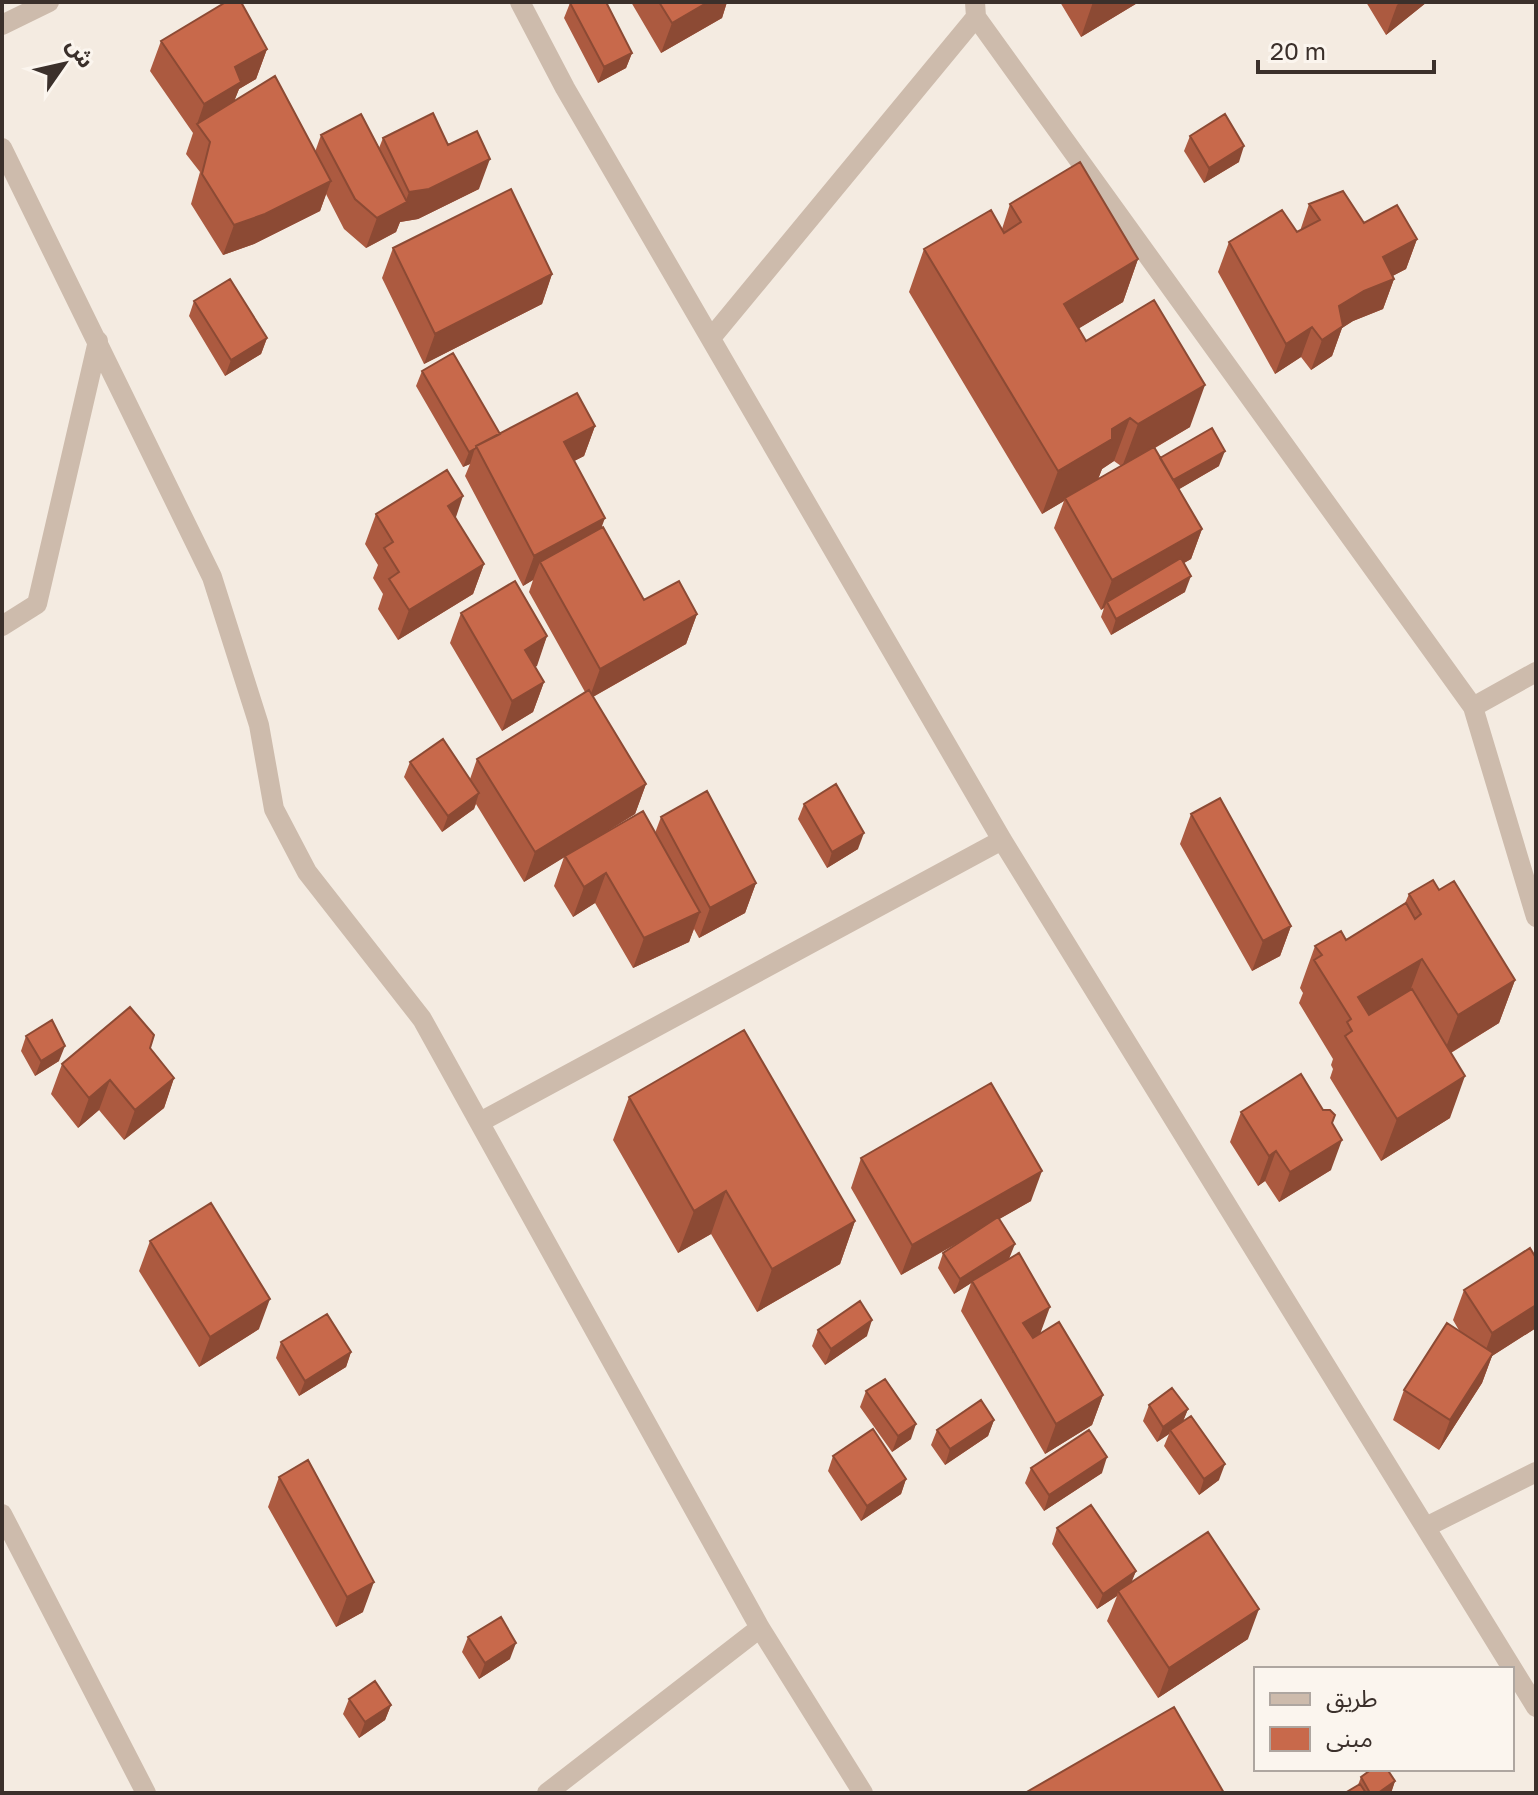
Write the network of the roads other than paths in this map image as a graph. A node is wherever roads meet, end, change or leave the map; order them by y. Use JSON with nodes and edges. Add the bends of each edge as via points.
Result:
{"nodes":[{"id":1,"x":49,"y":2,"type":"edge"},
{"id":2,"x":520,"y":2,"type":"edge"},
{"id":3,"x":976,"y":9,"type":"edge"},
{"id":4,"x":2,"y":25,"type":"edge"},
{"id":5,"x":2,"y":148,"type":"edge"},
{"id":6,"x":711,"y":338,"type":"junction"},
{"id":7,"x":98,"y":341,"type":"junction"},
{"id":8,"x":2,"y":626,"type":"edge"},
{"id":9,"x":1536,"y":672,"type":"edge"},
{"id":10,"x":1473,"y":707,"type":"junction"},
{"id":11,"x":1002,"y":840,"type":"junction"},
{"id":12,"x":1536,"y":917,"type":"edge"},
{"id":13,"x":480,"y":1122,"type":"junction"},
{"id":14,"x":1536,"y":1472,"type":"edge"},
{"id":15,"x":2,"y":1514,"type":"edge"},
{"id":16,"x":1426,"y":1527,"type":"junction"},
{"id":17,"x":760,"y":1628,"type":"junction"},
{"id":18,"x":1512,"y":1667,"type":"edge"},
{"id":19,"x":1514,"y":1671,"type":"edge"},
{"id":20,"x":1536,"y":1707,"type":"edge"},
{"id":21,"x":146,"y":1793,"type":"edge"},
{"id":22,"x":547,"y":1793,"type":"edge"},
{"id":23,"x":863,"y":1793,"type":"edge"}],
"edges":[{"from":1,"to":4,"type":"street"},
{"from":2,"to":6,"type":"street"},
{"from":3,"to":6,"type":"street"},
{"from":3,"to":10,"type":"street"},
{"from":5,"to":7,"type":"street"},
{"from":6,"to":11,"type":"street"},
{"from":7,"to":8,"type":"street","via":[[37,604]]},
{"from":7,"to":13,"type":"street","via":[[212,577],[259,725],[274,809],[307,872],[422,1019]]},
{"from":9,"to":10,"type":"street"},
{"from":10,"to":12,"type":"street"},
{"from":11,"to":13,"type":"street"},
{"from":11,"to":16,"type":"street"},
{"from":13,"to":17,"type":"street"},
{"from":14,"to":16,"type":"street"},
{"from":15,"to":21,"type":"street"},
{"from":16,"to":18,"type":"street"},
{"from":17,"to":22,"type":"street"},
{"from":17,"to":23,"type":"street"},
{"from":19,"to":20,"type":"street"}]}
